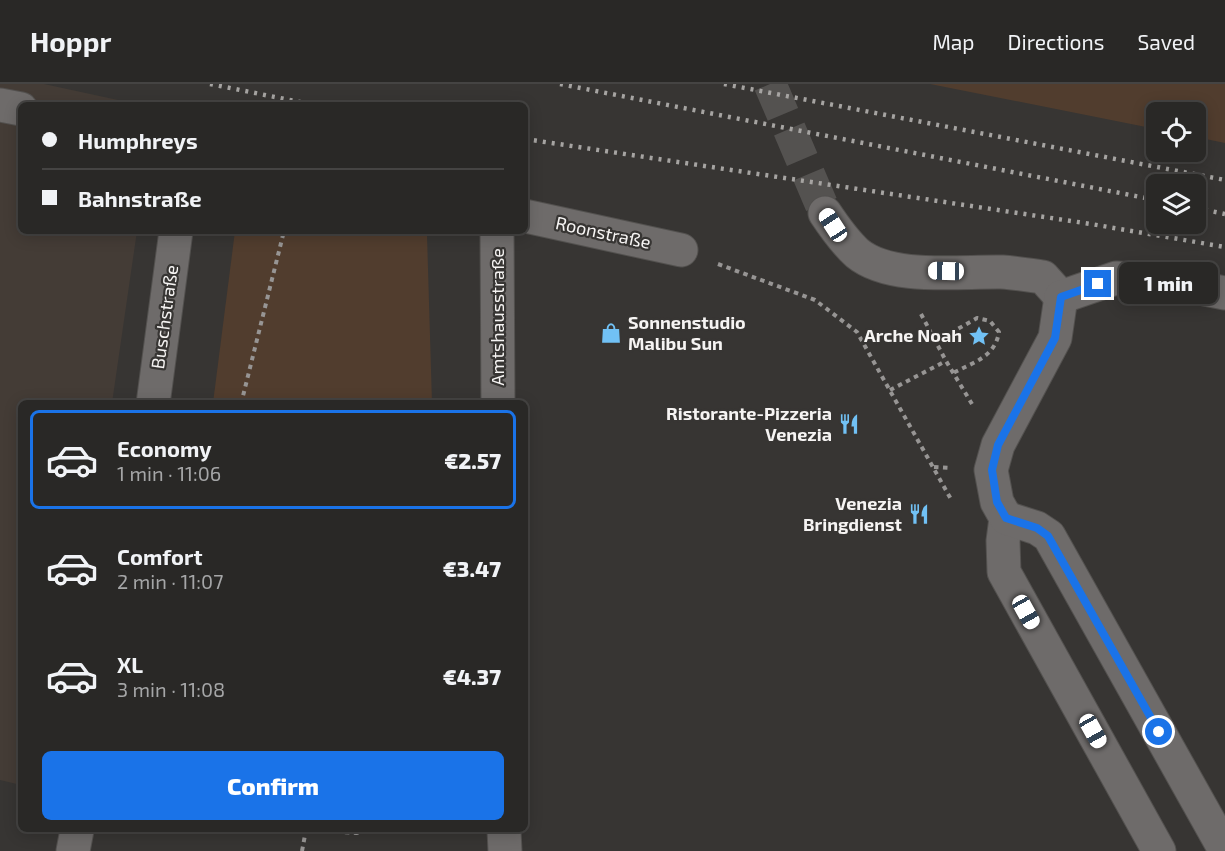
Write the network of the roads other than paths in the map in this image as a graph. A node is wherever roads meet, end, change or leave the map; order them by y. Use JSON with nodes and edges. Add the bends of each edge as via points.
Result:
{"nodes":[{"id":1,"x":0,"y":105,"type":"edge"},
{"id":2,"x":18,"y":108,"type":"edge"},
{"id":3,"x":825,"y":213,"type":"tunnel mouth"},
{"id":4,"x":528,"y":217,"type":"edge"},
{"id":5,"x":176,"y":234,"type":"edge"},
{"id":6,"x":497,"y":234,"type":"edge"},
{"id":7,"x":681,"y":250,"type":"road end"},
{"id":8,"x":1225,"y":293,"type":"edge"},
{"id":9,"x":1061,"y":297,"type":"junction"},
{"id":10,"x":154,"y":400,"type":"edge"},
{"id":11,"x":498,"y":400,"type":"edge"},
{"id":12,"x":1006,"y":518,"type":"junction"},
{"id":13,"x":77,"y":832,"type":"edge"},
{"id":14,"x":504,"y":832,"type":"edge"},
{"id":15,"x":1225,"y":850,"type":"edge"},
{"id":16,"x":73,"y":851,"type":"edge"},
{"id":17,"x":505,"y":851,"type":"edge"},
{"id":18,"x":1159,"y":851,"type":"edge"}],
"edges":[{"from":1,"to":2,"type":"street"},
{"from":3,"to":9,"type":"street","via":[[859,254],[880,265],[904,271],[1043,277]]},
{"from":4,"to":7,"type":"street","name":"Roonstraße"},
{"from":5,"to":10,"type":"street","name":"Buschstraße"},
{"from":6,"to":11,"type":"street","name":"Amtshausstraße"},
{"from":8,"to":9,"type":"street","via":[[1160,280],[1116,278]]},
{"from":9,"to":12,"type":"street","via":[[1055,338],[998,445],[992,470],[997,502]]},
{"from":12,"to":15,"type":"street","via":[[1037,528],[1048,536]]},
{"from":12,"to":18,"type":"street","via":[[1004,572]]},
{"from":13,"to":16,"type":"street"},
{"from":14,"to":17,"type":"street"}]}
